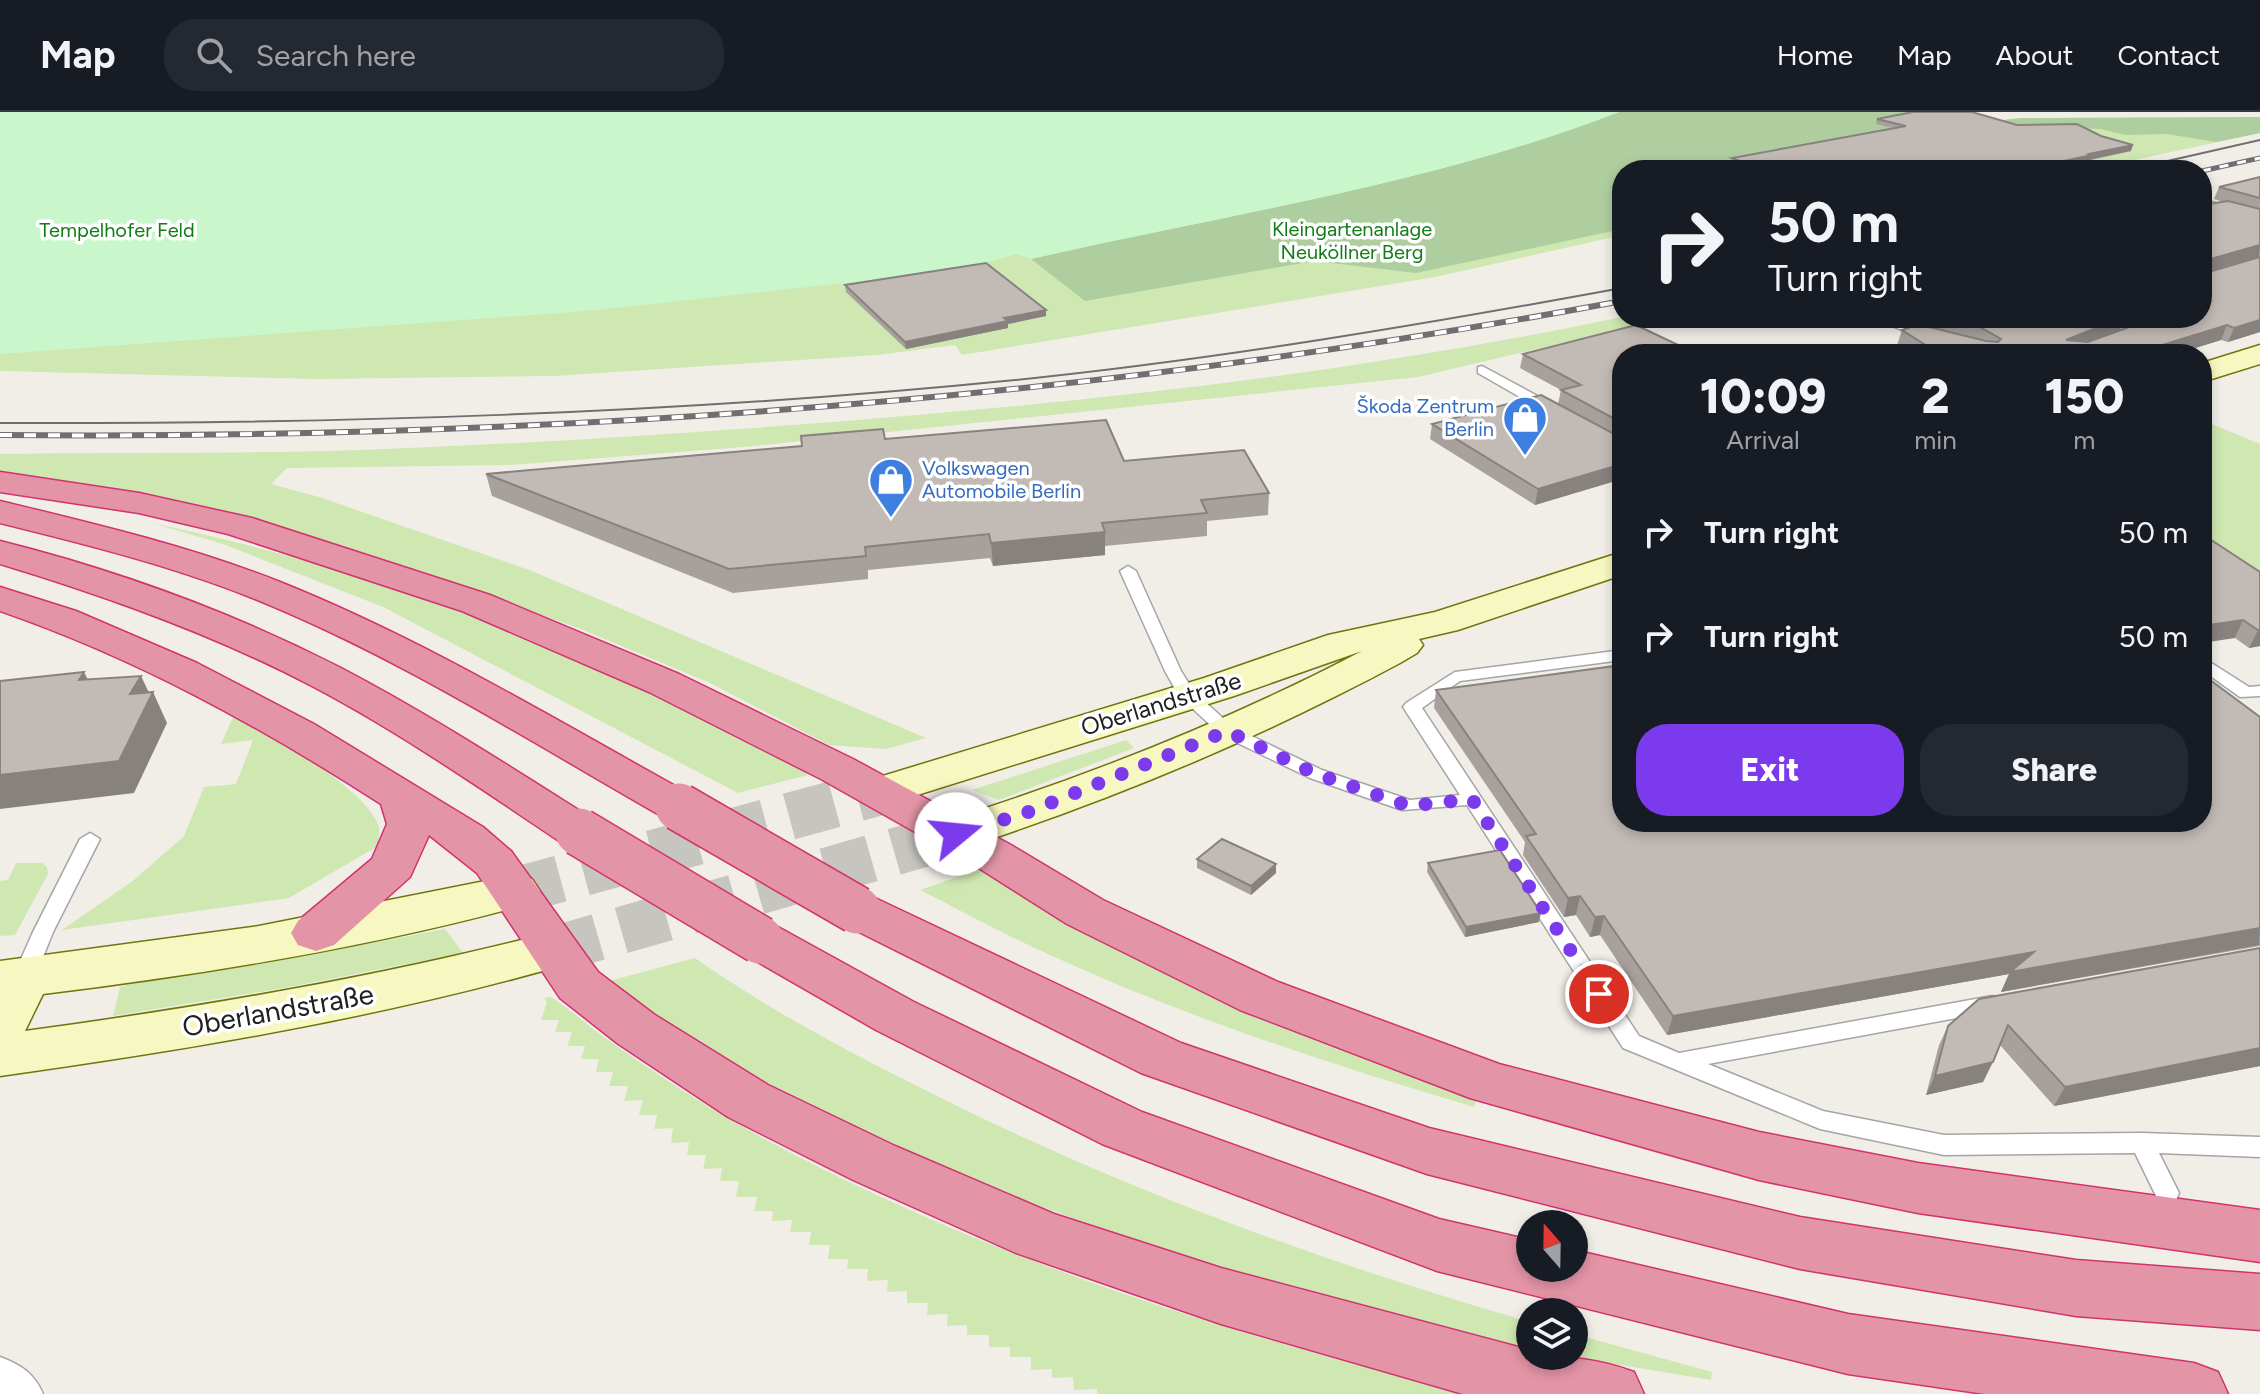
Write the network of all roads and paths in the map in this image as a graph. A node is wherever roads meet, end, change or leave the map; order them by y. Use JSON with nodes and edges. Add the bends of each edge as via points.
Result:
{"nodes":[{"id":1,"x":2216,"y":193,"type":"dead end"},
{"id":2,"x":2212,"y":195,"type":"edge"},
{"id":3,"x":2212,"y":202,"type":"edge"},
{"id":4,"x":2260,"y":219,"type":"edge"},
{"id":5,"x":1905,"y":328,"type":"edge"},
{"id":6,"x":2129,"y":328,"type":"edge"},
{"id":7,"x":1942,"y":340,"type":"edge"},
{"id":8,"x":2102,"y":344,"type":"edge"},
{"id":9,"x":2260,"y":354,"type":"edge"},
{"id":10,"x":1482,"y":370,"type":"dead end"},
{"id":11,"x":2212,"y":370,"type":"edge"},
{"id":12,"x":1566,"y":417,"type":"edge"},
{"id":13,"x":0,"y":482,"type":"edge"},
{"id":14,"x":0,"y":512,"type":"edge"},
{"id":15,"x":0,"y":552,"type":"edge"},
{"id":16,"x":1612,"y":566,"type":"edge"},
{"id":17,"x":1128,"y":571,"type":"dead end"},
{"id":18,"x":0,"y":598,"type":"edge"},
{"id":19,"x":1444,"y":622,"type":"junction"},
{"id":20,"x":1612,"y":656,"type":"edge"},
{"id":21,"x":2212,"y":669,"type":"edge"},
{"id":22,"x":2260,"y":691,"type":"edge"},
{"id":23,"x":1188,"y":696,"type":"junction"},
{"id":24,"x":1227,"y":731,"type":"junction"},
{"id":25,"x":879,"y":792,"type":"junction"},
{"id":26,"x":402,"y":797,"type":"junction"},
{"id":27,"x":1472,"y":799,"type":"junction"},
{"id":28,"x":956,"y":834,"type":"junction"},
{"id":29,"x":90,"y":839,"type":"dead end"},
{"id":30,"x":515,"y":891,"type":"junction"},
{"id":31,"x":316,"y":933,"type":"junction"},
{"id":32,"x":553,"y":950,"type":"junction"},
{"id":33,"x":12,"y":979,"type":"edge"},
{"id":34,"x":2009,"y":1001,"type":"edge"},
{"id":35,"x":0,"y":1027,"type":"edge"},
{"id":36,"x":0,"y":1055,"type":"edge"},
{"id":37,"x":1680,"y":1061,"type":"junction"},
{"id":38,"x":2142,"y":1143,"type":"junction"},
{"id":39,"x":2260,"y":1147,"type":"edge"},
{"id":40,"x":2167,"y":1193,"type":"dead end"},
{"id":41,"x":2260,"y":1236,"type":"edge"},
{"id":42,"x":1516,"y":1264,"type":"edge"},
{"id":43,"x":1588,"y":1281,"type":"edge"},
{"id":44,"x":2260,"y":1302,"type":"edge"},
{"id":45,"x":0,"y":1381,"type":"edge"},
{"id":46,"x":17,"y":1394,"type":"edge"},
{"id":47,"x":1610,"y":1394,"type":"edge"},
{"id":48,"x":2194,"y":1394,"type":"edge"}],
"edges":[{"from":1,"to":2,"type":"lane"},
{"from":3,"to":4,"type":"lane"},
{"from":5,"to":7,"type":"lane"},
{"from":6,"to":8,"type":"lane","via":[[2133,333]]},
{"from":9,"to":11,"type":"street"},
{"from":10,"to":12,"type":"lane"},
{"from":13,"to":25,"type":"highway","via":[[139,503],[239,526],[476,603],[664,683]]},
{"from":14,"to":44,"type":"highway","bridge":true,"via":[[204,567],[293,603],[471,691],[857,910],[1161,1058],[1427,1151],[1800,1243],[2076,1288]]},
{"from":15,"to":42,"type":"highway","bridge":true,"via":[[163,604],[324,676],[760,940],[895,1016],[1122,1128],[1437,1245]]},
{"from":16,"to":19,"type":"street","name":"Oberlandstraße"},
{"from":17,"to":23,"type":"lane"},
{"from":18,"to":26,"type":"highway","via":[[103,634],[228,692]]},
{"from":19,"to":23,"type":"street","name":"Oberlandstraße","via":[[1342,643]]},
{"from":19,"to":24,"type":"street","name":"Oberlandstraße"},
{"from":20,"to":27,"type":"lane","via":[[1455,677],[1412,707]]},
{"from":21,"to":22,"type":"lane","via":[[2246,693]]},
{"from":23,"to":24,"type":"lane"},
{"from":23,"to":25,"type":"street","name":"Oberlandstraße"},
{"from":24,"to":27,"type":"lane","via":[[1316,774],[1409,806]]},
{"from":24,"to":28,"type":"street","name":"Oberlandstraße","via":[[1026,813]]},
{"from":25,"to":28,"type":"highway"},
{"from":26,"to":30,"type":"highway","via":[[481,849]]},
{"from":26,"to":31,"type":"highway","via":[[410,824],[393,866]]},
{"from":27,"to":37,"type":"lane","via":[[1631,1042]]},
{"from":28,"to":41,"type":"highway","via":[[1085,912],[1259,996],[1490,1083],[1759,1156],[1918,1188]]},
{"from":29,"to":33,"type":"lane","via":[[43,932]]},
{"from":30,"to":31,"type":"street"},
{"from":30,"to":32,"type":"highway"},
{"from":31,"to":33,"type":"street"},
{"from":32,"to":36,"type":"street","name":"Oberlandstraße","via":[[343,1000]]},
{"from":32,"to":47,"type":"highway","via":[[579,985],[636,1029],[748,1101],[1038,1235],[1221,1296],[1513,1378]]},
{"from":33,"to":35,"type":"street"},
{"from":34,"to":37,"type":"lane"},
{"from":37,"to":38,"type":"lane","via":[[1820,1120],[1944,1145]]},
{"from":38,"to":39,"type":"lane"},
{"from":38,"to":40,"type":"lane"},
{"from":43,"to":48,"type":"highway","via":[[1848,1344]]},
{"from":45,"to":46,"type":"street"}]}
